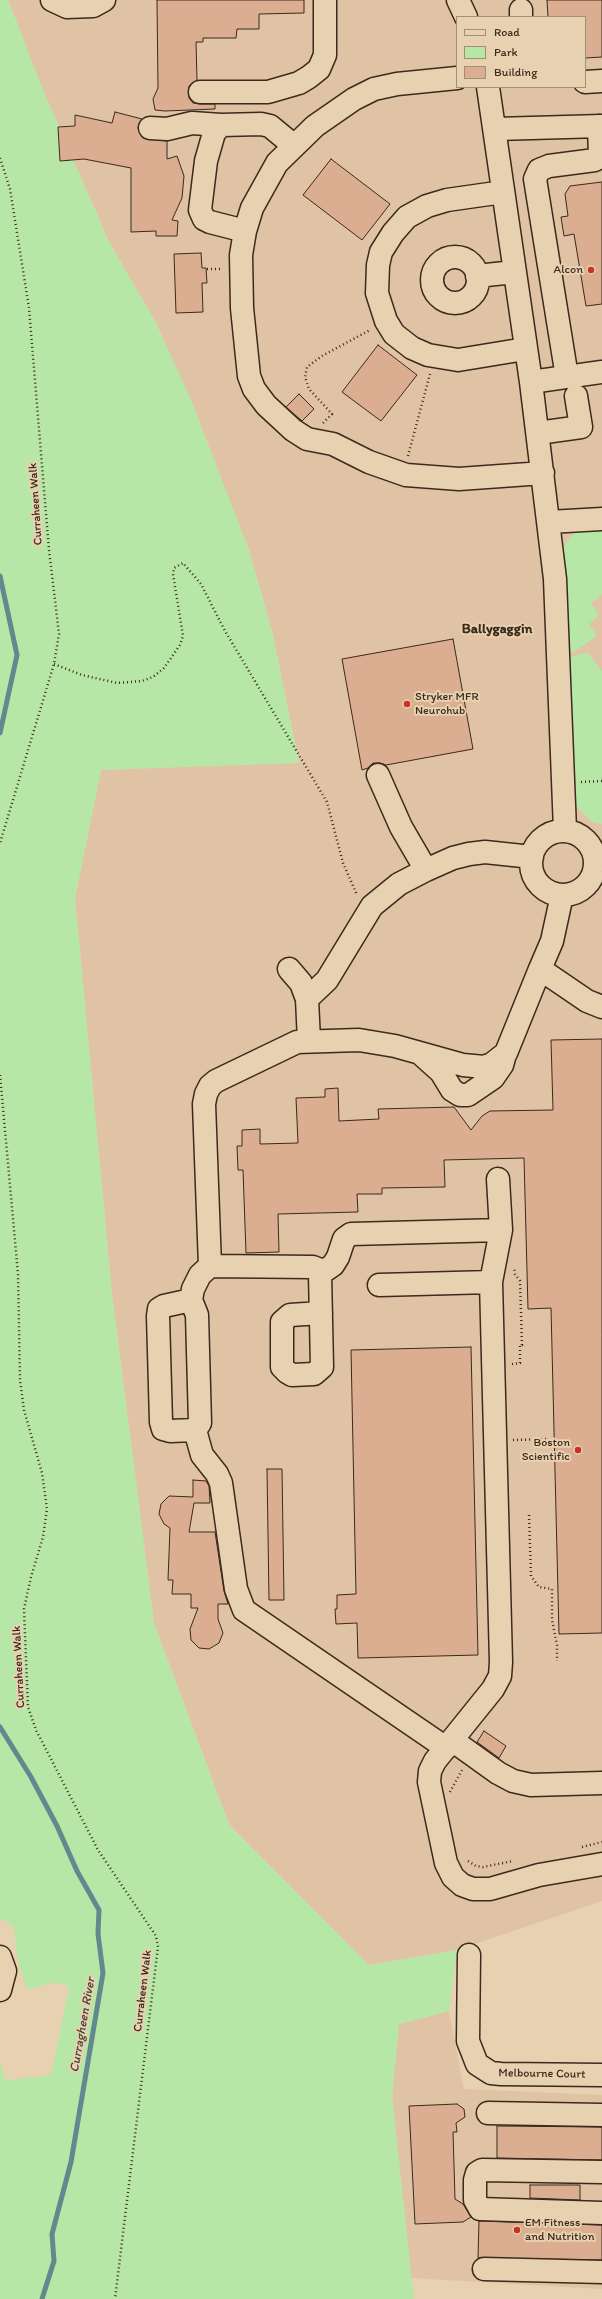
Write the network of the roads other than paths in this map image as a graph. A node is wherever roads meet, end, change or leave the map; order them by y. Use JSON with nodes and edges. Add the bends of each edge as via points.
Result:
{"nodes":[{"id":1,"x":104,"y":0,"type":"edge"},
{"id":2,"x":325,"y":0,"type":"edge"},
{"id":3,"x":458,"y":0,"type":"edge"},
{"id":4,"x":51,"y":1,"type":"edge"},
{"id":5,"x":466,"y":16,"type":"edge"},
{"id":6,"x":456,"y":78,"type":"edge"},
{"id":7,"x":602,"y":81,"type":"edge"},
{"id":8,"x":586,"y":82,"type":"edge"},
{"id":9,"x":488,"y":88,"type":"edge"},
{"id":10,"x":200,"y":92,"type":"dead end"},
{"id":11,"x":222,"y":125,"type":"junction"},
{"id":12,"x":600,"y":126,"type":"edge"},
{"id":13,"x":150,"y":128,"type":"dead end"},
{"id":14,"x":496,"y":129,"type":"junction"},
{"id":15,"x":293,"y":145,"type":"junction"},
{"id":16,"x":601,"y":159,"type":"edge"},
{"id":17,"x":503,"y":192,"type":"junction"},
{"id":18,"x":245,"y":231,"type":"junction"},
{"id":19,"x":514,"y":272,"type":"junction"},
{"id":20,"x":477,"y":276,"type":"dead end"},
{"id":21,"x":526,"y":349,"type":"junction"},
{"id":22,"x":602,"y":372,"type":"edge"},
{"id":23,"x":531,"y":382,"type":"junction"},
{"id":24,"x":571,"y":387,"type":"junction"},
{"id":25,"x":538,"y":433,"type":"junction"},
{"id":26,"x":543,"y":473,"type":"junction"},
{"id":27,"x":602,"y":519,"type":"edge"},
{"id":28,"x":549,"y":522,"type":"junction"},
{"id":29,"x":378,"y":775,"type":"dead end"},
{"id":30,"x":565,"y":830,"type":"junction"},
{"id":31,"x":532,"y":857,"type":"junction"},
{"id":32,"x":599,"y":859,"type":"edge"},
{"id":33,"x":426,"y":870,"type":"junction"},
{"id":34,"x":562,"y":895,"type":"junction"},
{"id":35,"x":289,"y":969,"type":"dead end"},
{"id":36,"x":540,"y":969,"type":"junction"},
{"id":37,"x":307,"y":999,"type":"junction"},
{"id":38,"x":602,"y":1007,"type":"edge"},
{"id":39,"x":309,"y":1041,"type":"junction"},
{"id":40,"x":420,"y":1053,"type":"junction"},
{"id":41,"x":506,"y":1053,"type":"junction"},
{"id":42,"x":498,"y":1179,"type":"dead end"},
{"id":43,"x":500,"y":1236,"type":"junction"},
{"id":44,"x":210,"y":1266,"type":"junction"},
{"id":45,"x":320,"y":1274,"type":"junction"},
{"id":46,"x":491,"y":1282,"type":"junction"},
{"id":47,"x":379,"y":1285,"type":"dead end"},
{"id":48,"x":191,"y":1300,"type":"junction"},
{"id":49,"x":320,"y":1313,"type":"dead end"},
{"id":50,"x":195,"y":1430,"type":"junction"},
{"id":51,"x":449,"y":1744,"type":"junction"},
{"id":52,"x":602,"y":1783,"type":"edge"},
{"id":53,"x":602,"y":1864,"type":"edge"},
{"id":54,"x":469,"y":1955,"type":"dead end"},
{"id":55,"x":0,"y":1957,"type":"edge"},
{"id":56,"x":0,"y":1990,"type":"edge"},
{"id":57,"x":602,"y":2075,"type":"edge"},
{"id":58,"x":488,"y":2113,"type":"dead end"},
{"id":59,"x":602,"y":2115,"type":"edge"},
{"id":60,"x":602,"y":2172,"type":"edge"},
{"id":61,"x":602,"y":2212,"type":"edge"},
{"id":62,"x":484,"y":2269,"type":"dead end"},
{"id":63,"x":602,"y":2272,"type":"edge"}],
"edges":[{"from":1,"to":4,"type":"street","via":[[93,6],[67,8]]},
{"from":2,"to":10,"type":"street","via":[[325,55],[319,69],[309,77],[299,84],[268,92]]},
{"from":3,"to":5,"type":"street"},
{"from":6,"to":15,"type":"street","via":[[374,89],[335,110]]},
{"from":7,"to":8,"type":"street"},
{"from":9,"to":14,"type":"street"},
{"from":11,"to":13,"type":"street","via":[[192,123],[167,129]]},
{"from":11,"to":15,"type":"street","via":[[270,126]]},
{"from":11,"to":18,"type":"street","via":[[210,140],[200,210],[204,219],[210,222]]},
{"from":12,"to":14,"type":"street"},
{"from":12,"to":16,"type":"street"},
{"from":14,"to":17,"type":"street"},
{"from":15,"to":18,"type":"street","via":[[277,163],[257,196]]},
{"from":16,"to":24,"type":"street","via":[[549,166],[539,170],[536,179]]},
{"from":17,"to":19,"type":"street"},
{"from":17,"to":21,"type":"street","via":[[447,200],[427,206],[407,217],[385,246],[378,265],[377,293],[386,321],[394,334],[412,348],[453,360]]},
{"from":18,"to":26,"type":"street","via":[[241,255],[241,280],[249,376],[254,389],[280,419],[307,439],[333,444],[369,462],[403,474],[459,479]]},
{"from":19,"to":20,"type":"street"},
{"from":19,"to":21,"type":"street"},
{"from":21,"to":23,"type":"street"},
{"from":22,"to":24,"type":"street"},
{"from":23,"to":24,"type":"street"},
{"from":23,"to":25,"type":"street"},
{"from":24,"to":25,"type":"street","via":[[581,427]]},
{"from":25,"to":26,"type":"street"},
{"from":26,"to":28,"type":"street"},
{"from":27,"to":28,"type":"street"},
{"from":28,"to":30,"type":"street","via":[[555,579]]},
{"from":29,"to":33,"type":"street","via":[[401,827]]},
{"from":30,"to":31,"type":"street","via":[[555,831],[538,842]]},
{"from":30,"to":32,"type":"street","via":[[574,832],[589,843]]},
{"from":31,"to":33,"type":"street","via":[[485,852],[453,858]]},
{"from":31,"to":34,"type":"street","via":[[532,872],[536,881],[552,893]]},
{"from":32,"to":34,"type":"street","via":[[590,881],[582,889],[573,894]]},
{"from":33,"to":37,"type":"street","via":[[399,884],[372,906],[327,980]]},
{"from":34,"to":36,"type":"street","via":[[552,941]]},
{"from":35,"to":37,"type":"street","via":[[301,983]]},
{"from":36,"to":38,"type":"street","via":[[587,1001]]},
{"from":36,"to":41,"type":"street"},
{"from":37,"to":39,"type":"street"},
{"from":39,"to":40,"type":"street","via":[[359,1040]]},
{"from":39,"to":44,"type":"street","via":[[297,1042],[216,1081],[206,1094],[204,1104]]},
{"from":40,"to":41,"type":"street","via":[[463,1065],[484,1067]]},
{"from":40,"to":41,"type":"street","via":[[441,1072],[452,1090],[460,1095],[468,1095],[493,1078],[502,1066]]},
{"from":42,"to":43,"type":"street"},
{"from":43,"to":45,"type":"street","via":[[350,1234],[344,1239],[333,1265]]},
{"from":43,"to":46,"type":"street"},
{"from":44,"to":45,"type":"street","via":[[313,1267],[318,1269]]},
{"from":44,"to":48,"type":"street","via":[[200,1275]]},
{"from":45,"to":49,"type":"street"},
{"from":46,"to":47,"type":"street"},
{"from":46,"to":51,"type":"street","via":[[502,1662],[500,1676],[493,1689]]},
{"from":48,"to":50,"type":"street","via":[[197,1315],[200,1423]]},
{"from":48,"to":50,"type":"street","via":[[164,1306],[159,1310],[160,1422],[163,1429],[170,1431]]},
{"from":50,"to":51,"type":"street","via":[[202,1455],[221,1483],[236,1589],[244,1610]]},
{"from":51,"to":52,"type":"street","via":[[513,1781],[531,1785]]},
{"from":51,"to":53,"type":"street","via":[[430,1771],[429,1782],[446,1863],[453,1877],[462,1885],[473,1889],[490,1890],[539,1875]]},
{"from":54,"to":57,"type":"street","name":"Melbourne Court","via":[[468,2040],[477,2064],[491,2073],[501,2074]]},
{"from":55,"to":56,"type":"street","via":[[5,1971]]},
{"from":58,"to":59,"type":"street"},
{"from":60,"to":61,"type":"street","via":[[482,2170],[477,2173],[475,2180],[474,2200],[480,2209]]},
{"from":62,"to":63,"type":"street"}]}
